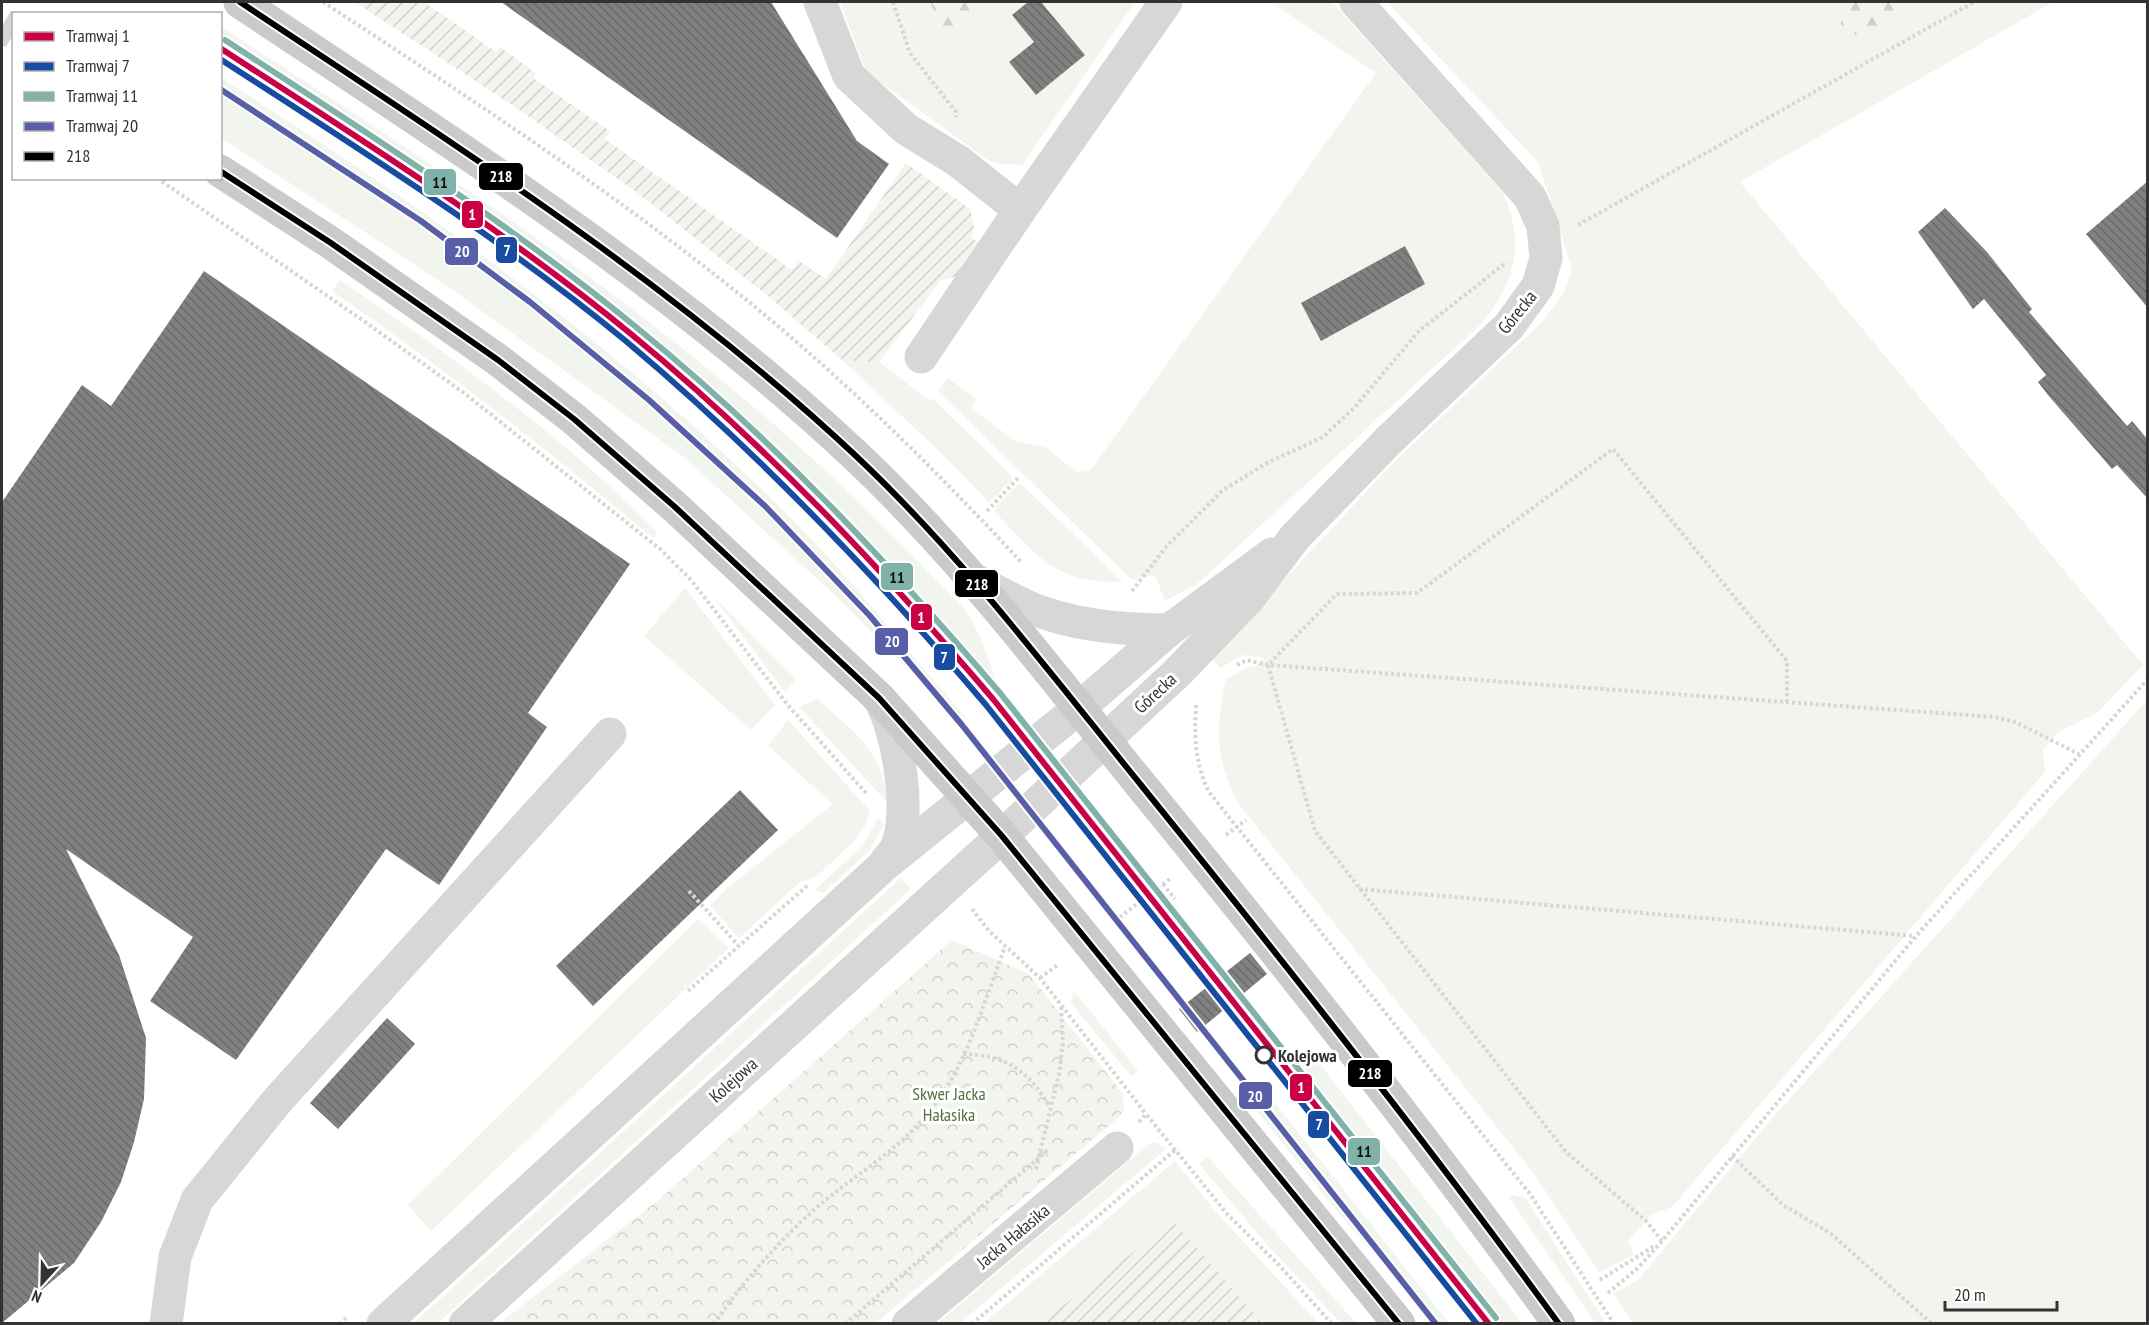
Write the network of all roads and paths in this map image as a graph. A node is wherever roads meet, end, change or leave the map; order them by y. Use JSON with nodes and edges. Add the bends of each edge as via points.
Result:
{"nodes":[{"id":1,"x":240,"y":2,"type":"edge"},
{"id":2,"x":820,"y":2,"type":"edge"},
{"id":3,"x":893,"y":2,"type":"edge"},
{"id":4,"x":1166,"y":2,"type":"edge"},
{"id":5,"x":1356,"y":2,"type":"edge"},
{"id":6,"x":1974,"y":2,"type":"edge"},
{"id":7,"x":957,"y":161,"type":"junction"},
{"id":8,"x":222,"y":172,"type":"edge"},
{"id":9,"x":160,"y":180,"type":"edge"},
{"id":10,"x":1020,"y":210,"type":"junction"},
{"id":11,"x":1546,"y":243,"type":"junction"},
{"id":12,"x":921,"y":357,"type":"dead end"},
{"id":13,"x":1019,"y":477,"type":"dead end"},
{"id":14,"x":987,"y":511,"type":"dead end"},
{"id":15,"x":1295,"y":537,"type":"junction"},
{"id":16,"x":975,"y":580,"type":"junction"},
{"id":17,"x":1132,"y":591,"type":"dead end"},
{"id":18,"x":1169,"y":630,"type":"junction"},
{"id":19,"x":1246,"y":660,"type":"dead end"},
{"id":20,"x":1268,"y":665,"type":"junction"},
{"id":21,"x":2148,"y":679,"type":"edge"},
{"id":22,"x":879,"y":698,"type":"junction"},
{"id":23,"x":1788,"y":702,"type":"junction"},
{"id":24,"x":1078,"y":708,"type":"junction"},
{"id":25,"x":610,"y":734,"type":"dead end"},
{"id":26,"x":1105,"y":741,"type":"junction"},
{"id":27,"x":2079,"y":754,"type":"junction"},
{"id":28,"x":968,"y":798,"type":"junction"},
{"id":29,"x":1246,"y":820,"type":"dead end"},
{"id":30,"x":900,"y":830,"type":"junction"},
{"id":31,"x":1002,"y":837,"type":"junction"},
{"id":32,"x":1199,"y":856,"type":"junction"},
{"id":33,"x":882,"y":867,"type":"junction"},
{"id":34,"x":951,"y":883,"type":"junction"},
{"id":35,"x":1163,"y":884,"type":"junction"},
{"id":36,"x":1359,"y":889,"type":"junction"},
{"id":37,"x":689,"y":891,"type":"dead end"},
{"id":38,"x":1175,"y":899,"type":"dead end"},
{"id":39,"x":1916,"y":936,"type":"junction"},
{"id":40,"x":1087,"y":942,"type":"junction"},
{"id":41,"x":738,"y":945,"type":"dead end"},
{"id":42,"x":1005,"y":946,"type":"junction"},
{"id":43,"x":1040,"y":978,"type":"junction"},
{"id":44,"x":1061,"y":1005,"type":"junction"},
{"id":45,"x":963,"y":1054,"type":"junction"},
{"id":46,"x":1050,"y":1108,"type":"junction"},
{"id":47,"x":1146,"y":1114,"type":"junction"},
{"id":48,"x":1117,"y":1148,"type":"joint"},
{"id":49,"x":1048,"y":1150,"type":"dead end"},
{"id":50,"x":1175,"y":1150,"type":"junction"},
{"id":51,"x":1732,"y":1156,"type":"junction"},
{"id":52,"x":1036,"y":1161,"type":"junction"},
{"id":53,"x":1029,"y":1221,"type":"junction"},
{"id":54,"x":1662,"y":1241,"type":"junction"},
{"id":55,"x":1600,"y":1280,"type":"dead end"},
{"id":56,"x":1608,"y":1293,"type":"dead end"},
{"id":57,"x":166,"y":1323,"type":"edge"},
{"id":58,"x":383,"y":1323,"type":"edge"},
{"id":59,"x":465,"y":1323,"type":"edge"},
{"id":60,"x":714,"y":1323,"type":"edge"},
{"id":61,"x":845,"y":1323,"type":"edge"},
{"id":62,"x":908,"y":1323,"type":"edge"},
{"id":63,"x":972,"y":1323,"type":"edge"},
{"id":64,"x":1332,"y":1323,"type":"edge"},
{"id":65,"x":1399,"y":1323,"type":"edge"},
{"id":66,"x":1559,"y":1323,"type":"edge"},
{"id":67,"x":1932,"y":1323,"type":"edge"}],
"edges":[{"from":1,"to":16,"type":"main road","via":[[558,214],[739,352],[857,457]]},
{"from":2,"to":7,"type":"street","via":[[849,76],[906,129]]},
{"from":3,"to":7,"type":"path","via":[[910,53],[956,112]]},
{"from":4,"to":10,"type":"street"},
{"from":5,"to":11,"type":"street","name":"Górecka","via":[[1519,182],[1538,213]]},
{"from":6,"to":11,"type":"path"},
{"from":7,"to":10,"type":"street"},
{"from":8,"to":22,"type":"main road","via":[[480,347],[565,413],[652,486]]},
{"from":9,"to":30,"type":"path","via":[[464,393],[660,549],[691,580],[787,704]]},
{"from":10,"to":12,"type":"street"},
{"from":11,"to":15,"type":"street","name":"Górecka","via":[[1538,286],[1519,314]]},
{"from":11,"to":17,"type":"path","via":[[1504,264],[1419,331],[1354,408],[1323,437],[1265,464],[1222,491],[1166,547]]},
{"from":13,"to":14,"type":"path"},
{"from":15,"to":18,"type":"street","name":"Górecka"},
{"from":15,"to":26,"type":"street","name":"Górecka","via":[[1249,598]]},
{"from":16,"to":18,"type":"street","via":[[1058,617],[1101,626]]},
{"from":16,"to":24,"type":"main road"},
{"from":18,"to":24,"type":"street","name":"Górecka"},
{"from":19,"to":20,"type":"path"},
{"from":20,"to":23,"type":"path"},
{"from":20,"to":23,"type":"path","via":[[1337,594],[1417,593],[1613,449],[1787,661]]},
{"from":20,"to":36,"type":"path","via":[[1315,831]]},
{"from":21,"to":27,"type":"path"},
{"from":22,"to":28,"type":"main road"},
{"from":22,"to":30,"type":"street","via":[[891,724],[900,768]]},
{"from":23,"to":27,"type":"path","via":[[1995,717],[2015,722]]},
{"from":24,"to":26,"type":"main road"},
{"from":24,"to":28,"type":"street","name":"Górecka"},
{"from":25,"to":57,"type":"street","via":[[277,1101],[197,1200],[176,1257]]},
{"from":26,"to":31,"type":"street","name":"Górecka"},
{"from":26,"to":32,"type":"main road"},
{"from":27,"to":39,"type":"path"},
{"from":28,"to":31,"type":"main road"},
{"from":28,"to":33,"type":"street"},
{"from":29,"to":32,"type":"path"},
{"from":30,"to":33,"type":"street","via":[[896,848]]},
{"from":31,"to":34,"type":"street","name":"Kolejowa"},
{"from":31,"to":40,"type":"main road"},
{"from":32,"to":35,"type":"path"},
{"from":32,"to":66,"type":"main road","via":[[1426,1145]]},
{"from":33,"to":58,"type":"street"},
{"from":34,"to":42,"type":"path"},
{"from":34,"to":59,"type":"street","name":"Kolejowa"},
{"from":35,"to":38,"type":"path"},
{"from":35,"to":40,"type":"path"},
{"from":36,"to":39,"type":"path"},
{"from":36,"to":54,"type":"path","via":[[1566,1152],[1646,1221]]},
{"from":37,"to":41,"type":"path"},
{"from":39,"to":51,"type":"path"},
{"from":40,"to":43,"type":"path"},
{"from":40,"to":65,"type":"main road"},
{"from":42,"to":43,"type":"path"},
{"from":42,"to":45,"type":"path"},
{"from":43,"to":44,"type":"path"},
{"from":44,"to":46,"type":"path","via":[[1063,1042]]},
{"from":44,"to":47,"type":"path"},
{"from":45,"to":46,"type":"path","via":[[990,1055],[1012,1064],[1035,1083]]},
{"from":45,"to":60,"type":"path","via":[[925,1118],[788,1235]]},
{"from":46,"to":52,"type":"path"},
{"from":47,"to":48,"type":"path"},
{"from":47,"to":50,"type":"path"},
{"from":48,"to":53,"type":"street","name":"Jacka Hałasika"},
{"from":49,"to":52,"type":"path"},
{"from":50,"to":63,"type":"path"},
{"from":50,"to":64,"type":"path","via":[[1228,1215]]},
{"from":51,"to":54,"type":"path"},
{"from":51,"to":67,"type":"path","via":[[1784,1204],[1830,1233]]},
{"from":52,"to":53,"type":"path","via":[[1036,1187]]},
{"from":52,"to":61,"type":"path"},
{"from":53,"to":62,"type":"street","name":"Jacka Hałasika"},
{"from":54,"to":55,"type":"path"},
{"from":54,"to":56,"type":"path"}]}
